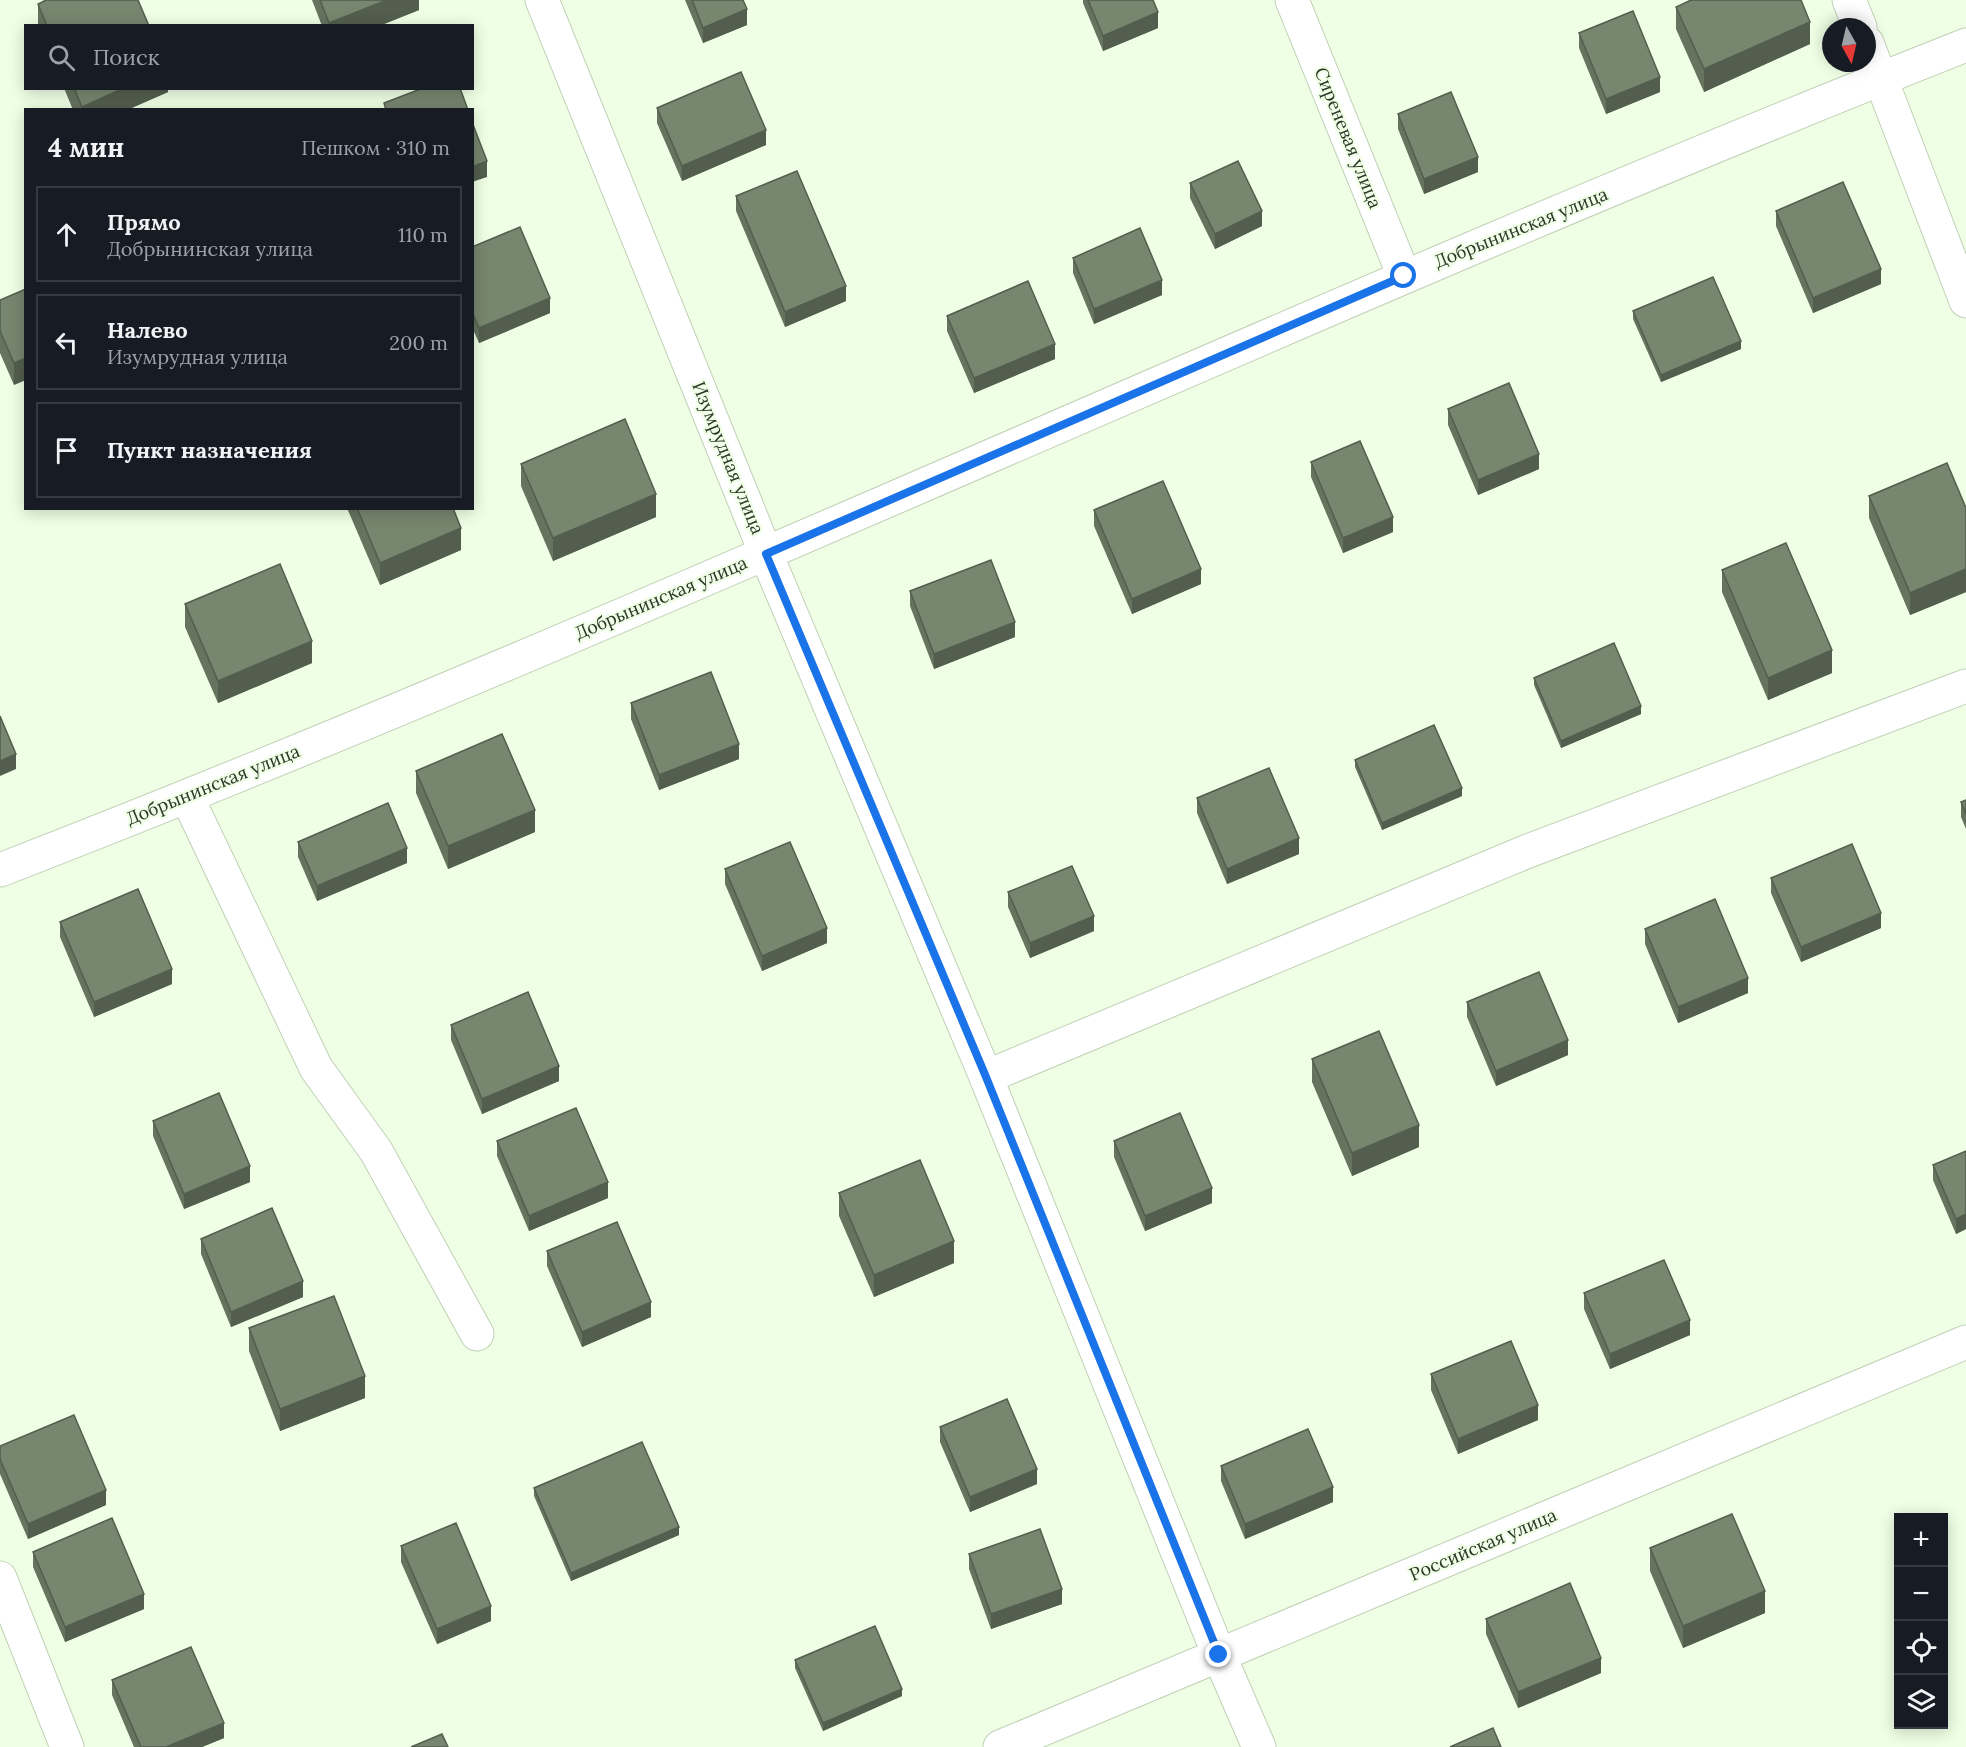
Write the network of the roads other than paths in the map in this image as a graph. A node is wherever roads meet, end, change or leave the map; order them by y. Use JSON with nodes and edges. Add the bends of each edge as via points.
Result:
{"nodes":[{"id":1,"x":542,"y":0,"type":"edge"},
{"id":2,"x":1292,"y":0,"type":"edge"},
{"id":3,"x":1849,"y":0,"type":"edge"},
{"id":4,"x":1856,"y":18,"type":"edge"},
{"id":5,"x":1966,"y":45,"type":"edge"},
{"id":6,"x":1876,"y":66,"type":"edge"},
{"id":7,"x":1881,"y":78,"type":"junction"},
{"id":8,"x":1404,"y":276,"type":"junction"},
{"id":9,"x":1966,"y":301,"type":"edge"},
{"id":10,"x":766,"y":554,"type":"junction"},
{"id":11,"x":1966,"y":686,"type":"edge"},
{"id":12,"x":187,"y":797,"type":"junction"},
{"id":13,"x":0,"y":870,"type":"edge"},
{"id":14,"x":986,"y":1077,"type":"junction"},
{"id":15,"x":477,"y":1334,"type":"dead end"},
{"id":16,"x":1966,"y":1342,"type":"edge"},
{"id":17,"x":0,"y":1578,"type":"edge"},
{"id":18,"x":1219,"y":1655,"type":"junction"},
{"id":19,"x":67,"y":1747,"type":"edge"},
{"id":20,"x":1000,"y":1747,"type":"edge"},
{"id":21,"x":1259,"y":1747,"type":"edge"}],
"edges":[{"from":1,"to":10,"type":"street","name":"Изумрудная улица"},
{"from":2,"to":8,"type":"street","name":"Сиреневая улица"},
{"from":3,"to":4,"type":"street"},
{"from":5,"to":7,"type":"street","name":"Добрынинская улица"},
{"from":6,"to":7,"type":"street"},
{"from":7,"to":8,"type":"street","name":"Добрынинская улица"},
{"from":7,"to":9,"type":"street"},
{"from":8,"to":10,"type":"street","name":"Добрынинская улица"},
{"from":10,"to":12,"type":"street","name":"Добрынинская улица"},
{"from":10,"to":14,"type":"street","name":"Изумрудная улица"},
{"from":11,"to":14,"type":"street","via":[[1528,851]]},
{"from":12,"to":13,"type":"street","name":"Добрынинская улица"},
{"from":12,"to":15,"type":"street","via":[[316,1068],[376,1151]]},
{"from":14,"to":18,"type":"street","name":"Изумрудная улица"},
{"from":16,"to":18,"type":"street","name":"Российская улица"},
{"from":17,"to":19,"type":"street"},
{"from":18,"to":20,"type":"street","name":"Российская улица"},
{"from":18,"to":21,"type":"street","name":"Изумрудная улица"}]}
